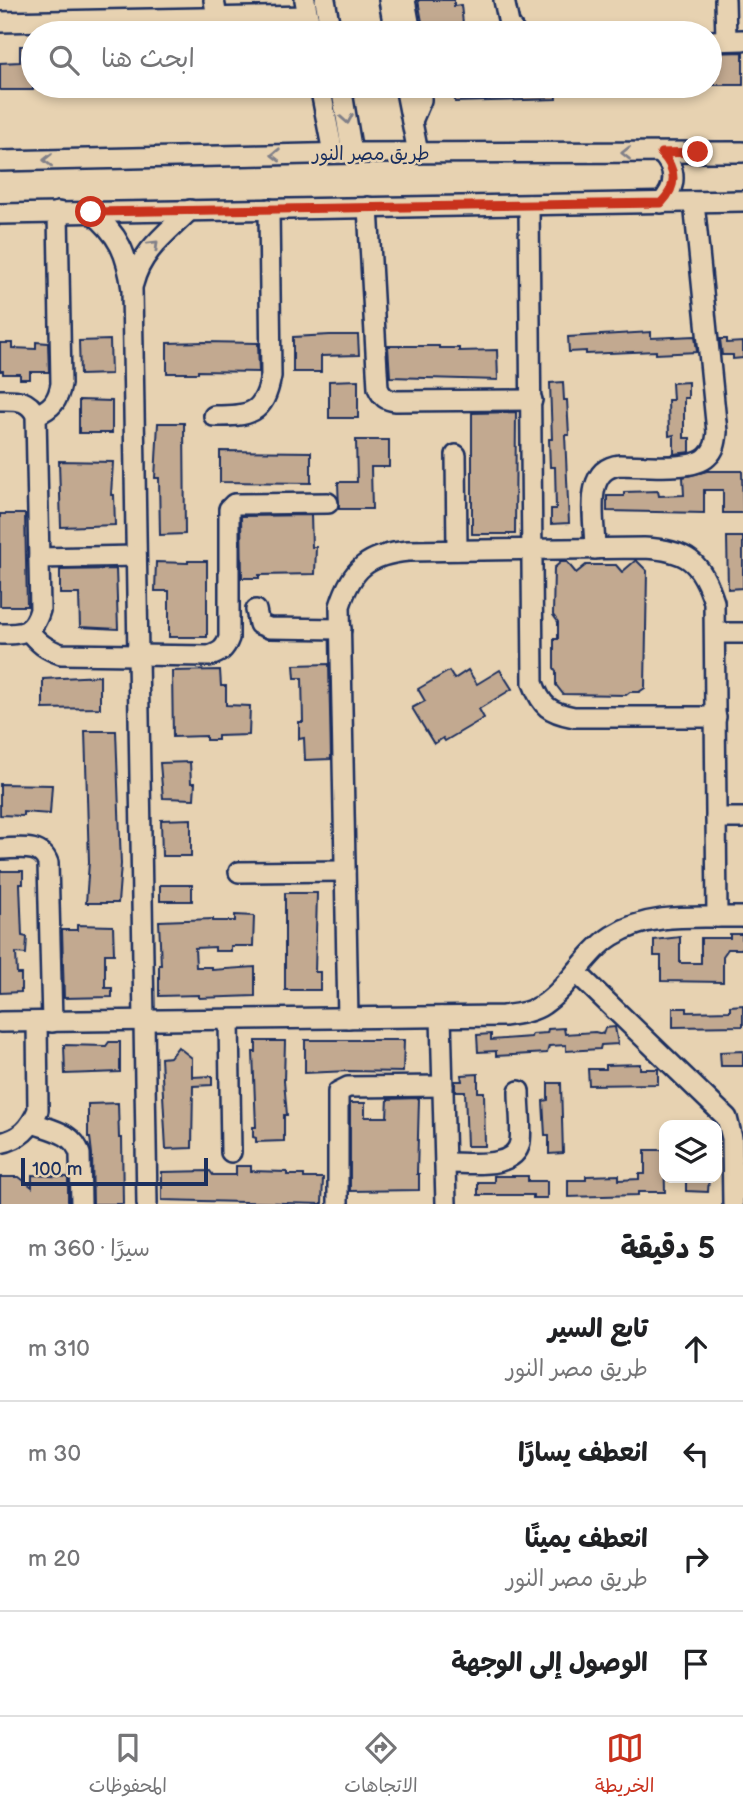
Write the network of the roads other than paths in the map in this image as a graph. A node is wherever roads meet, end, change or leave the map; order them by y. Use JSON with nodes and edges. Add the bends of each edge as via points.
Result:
{"nodes":[{"id":1,"x":326,"y":0,"type":"edge"},
{"id":2,"x":388,"y":0,"type":"edge"},
{"id":3,"x":405,"y":0,"type":"edge"},
{"id":4,"x":505,"y":0,"type":"edge"},
{"id":5,"x":725,"y":0,"type":"edge"},
{"id":6,"x":216,"y":9,"type":"edge"},
{"id":7,"x":308,"y":16,"type":"edge"},
{"id":8,"x":329,"y":21,"type":"edge"},
{"id":9,"x":392,"y":21,"type":"edge"},
{"id":10,"x":409,"y":21,"type":"edge"},
{"id":11,"x":508,"y":21,"type":"edge"},
{"id":12,"x":0,"y":22,"type":"edge"},
{"id":13,"x":726,"y":40,"type":"edge"},
{"id":14,"x":324,"y":98,"type":"edge"},
{"id":15,"x":341,"y":98,"type":"edge"},
{"id":16,"x":407,"y":98,"type":"edge"},
{"id":17,"x":421,"y":98,"type":"edge"},
{"id":18,"x":412,"y":122,"type":"junction"},
{"id":19,"x":743,"y":152,"type":"edge"},
{"id":20,"x":343,"y":153,"type":"junction"},
{"id":21,"x":418,"y":153,"type":"junction"},
{"id":22,"x":661,"y":153,"type":"junction"},
{"id":23,"x":0,"y":161,"type":"edge"},
{"id":24,"x":743,"y":201,"type":"edge"},
{"id":25,"x":694,"y":202,"type":"junction"},
{"id":26,"x":661,"y":203,"type":"junction"},
{"id":27,"x":529,"y":205,"type":"junction"},
{"id":28,"x":368,"y":208,"type":"junction"},
{"id":29,"x":269,"y":209,"type":"junction"},
{"id":30,"x":190,"y":210,"type":"junction"},
{"id":31,"x":58,"y":212,"type":"junction"},
{"id":32,"x":91,"y":212,"type":"junction"},
{"id":33,"x":0,"y":214,"type":"edge"},
{"id":34,"x":132,"y":289,"type":"junction"},
{"id":35,"x":0,"y":400,"type":"edge"},
{"id":36,"x":532,"y":400,"type":"junction"},
{"id":37,"x":36,"y":415,"type":"junction"},
{"id":38,"x":214,"y":416,"type":"dead end"},
{"id":39,"x":456,"y":456,"type":"dead end"},
{"id":40,"x":328,"y":503,"type":"dead end"},
{"id":41,"x":595,"y":549,"type":"junction"},
{"id":42,"x":530,"y":550,"type":"junction"},
{"id":43,"x":457,"y":551,"type":"junction"},
{"id":44,"x":136,"y":556,"type":"junction"},
{"id":45,"x":39,"y":558,"type":"junction"},
{"id":46,"x":256,"y":610,"type":"dead end"},
{"id":47,"x":341,"y":628,"type":"junction"},
{"id":48,"x":29,"y":630,"type":"junction"},
{"id":49,"x":743,"y":633,"type":"edge"},
{"id":50,"x":0,"y":634,"type":"edge"},
{"id":51,"x":715,"y":634,"type":"junction"},
{"id":52,"x":138,"y":656,"type":"junction"},
{"id":53,"x":716,"y":717,"type":"junction"},
{"id":54,"x":716,"y":818,"type":"junction"},
{"id":55,"x":743,"y":818,"type":"edge"},
{"id":56,"x":0,"y":849,"type":"edge"},
{"id":57,"x":345,"y":871,"type":"junction"},
{"id":58,"x":239,"y":872,"type":"dead end"},
{"id":59,"x":743,"y":917,"type":"edge"},
{"id":60,"x":717,"y":918,"type":"junction"},
{"id":61,"x":576,"y":972,"type":"junction"},
{"id":62,"x":441,"y":1017,"type":"junction"},
{"id":63,"x":348,"y":1018,"type":"junction"},
{"id":64,"x":229,"y":1020,"type":"junction"},
{"id":65,"x":144,"y":1021,"type":"junction"},
{"id":66,"x":44,"y":1022,"type":"junction"},
{"id":67,"x":0,"y":1023,"type":"edge"},
{"id":68,"x":443,"y":1086,"type":"junction"},
{"id":69,"x":519,"y":1091,"type":"dead end"},
{"id":70,"x":33,"y":1123,"type":"junction"},
{"id":71,"x":0,"y":1143,"type":"edge"},
{"id":72,"x":231,"y":1152,"type":"dead end"},
{"id":73,"x":445,"y":1163,"type":"junction"},
{"id":74,"x":81,"y":1204,"type":"edge"},
{"id":75,"x":147,"y":1204,"type":"edge"},
{"id":76,"x":338,"y":1204,"type":"edge"},
{"id":77,"x":446,"y":1204,"type":"edge"},
{"id":78,"x":733,"y":1204,"type":"edge"}],
"edges":[{"from":1,"to":8,"type":"street"},
{"from":2,"to":9,"type":"street"},
{"from":3,"to":10,"type":"street"},
{"from":4,"to":11,"type":"street"},
{"from":5,"to":13,"type":"street"},
{"from":6,"to":7,"type":"street"},
{"from":6,"to":12,"type":"street"},
{"from":14,"to":20,"type":"street"},
{"from":15,"to":20,"type":"street","one_way":true},
{"from":16,"to":18,"type":"street"},
{"from":17,"to":18,"type":"street"},
{"from":18,"to":21,"type":"street"},
{"from":19,"to":22,"type":"street","name":"طريق مصر النور"},
{"from":20,"to":21,"type":"street","name":"طريق مصر النور"},
{"from":20,"to":23,"type":"street","name":"طريق مصر النور","one_way":true},
{"from":22,"to":21,"type":"street","name":"طريق مصر النور","one_way":true},
{"from":22,"to":26,"type":"street","via":[[674,178]]},
{"from":24,"to":25,"type":"street"},
{"from":25,"to":26,"type":"street"},
{"from":25,"to":41,"type":"street","via":[[715,447],[706,459],[692,465],[620,465],[601,471],[594,490]]},
{"from":26,"to":27,"type":"street"},
{"from":27,"to":28,"type":"street"},
{"from":27,"to":36,"type":"street"},
{"from":28,"to":29,"type":"street"},
{"from":28,"to":36,"type":"street","via":[[382,396],[396,401]]},
{"from":29,"to":30,"type":"street"},
{"from":29,"to":38,"type":"street","via":[[268,393],[244,416]]},
{"from":30,"to":32,"type":"street"},
{"from":34,"to":30,"type":"street","one_way":true,"via":[[146,253]]},
{"from":31,"to":32,"type":"street"},
{"from":31,"to":33,"type":"street"},
{"from":31,"to":37,"type":"street","via":[[61,384],[49,410]]},
{"from":32,"to":34,"type":"street","via":[[108,225],[121,244]]},
{"from":34,"to":44,"type":"street"},
{"from":35,"to":37,"type":"street","via":[[24,401]]},
{"from":36,"to":42,"type":"street"},
{"from":37,"to":45,"type":"street"},
{"from":39,"to":43,"type":"street"},
{"from":40,"to":52,"type":"street","via":[[234,504],[228,514],[229,638],[225,647],[209,656]]},
{"from":41,"to":42,"type":"street"},
{"from":41,"to":51,"type":"street","via":[[668,549],[691,560],[707,579],[715,602]]},
{"from":42,"to":43,"type":"street"},
{"from":42,"to":53,"type":"street","via":[[533,683],[540,701],[555,714],[574,717]]},
{"from":43,"to":47,"type":"street","via":[[384,554],[363,565],[347,583],[340,606]]},
{"from":44,"to":45,"type":"street"},
{"from":44,"to":52,"type":"street"},
{"from":45,"to":48,"type":"street","via":[[40,610]]},
{"from":46,"to":47,"type":"street","via":[[259,624],[269,628]]},
{"from":47,"to":57,"type":"street"},
{"from":48,"to":50,"type":"street"},
{"from":48,"to":52,"type":"street","via":[[36,642],[61,654]]},
{"from":49,"to":51,"type":"street"},
{"from":51,"to":53,"type":"street"},
{"from":52,"to":65,"type":"street"},
{"from":53,"to":54,"type":"street"},
{"from":54,"to":55,"type":"street"},
{"from":54,"to":60,"type":"street"},
{"from":56,"to":66,"type":"street","via":[[39,850],[48,863]]},
{"from":57,"to":58,"type":"street"},
{"from":57,"to":63,"type":"street"},
{"from":59,"to":60,"type":"street"},
{"from":60,"to":61,"type":"street","via":[[670,918],[629,927],[611,937]]},
{"from":61,"to":62,"type":"street","via":[[544,1004],[524,1012]]},
{"from":61,"to":78,"type":"street","via":[[727,1118],[732,1138]]},
{"from":62,"to":63,"type":"street"},
{"from":62,"to":68,"type":"street"},
{"from":63,"to":64,"type":"street"},
{"from":64,"to":65,"type":"street"},
{"from":64,"to":72,"type":"street"},
{"from":65,"to":66,"type":"street"},
{"from":65,"to":75,"type":"street"},
{"from":66,"to":67,"type":"street"},
{"from":66,"to":70,"type":"street","via":[[38,1110]]},
{"from":68,"to":73,"type":"street"},
{"from":68,"to":76,"type":"street","via":[[348,1087],[338,1092]]},
{"from":69,"to":73,"type":"street","via":[[520,1141],[510,1159]]},
{"from":70,"to":71,"type":"street","via":[[24,1134]]},
{"from":70,"to":74,"type":"street","via":[[66,1135],[78,1146]]},
{"from":73,"to":77,"type":"street"}]}
